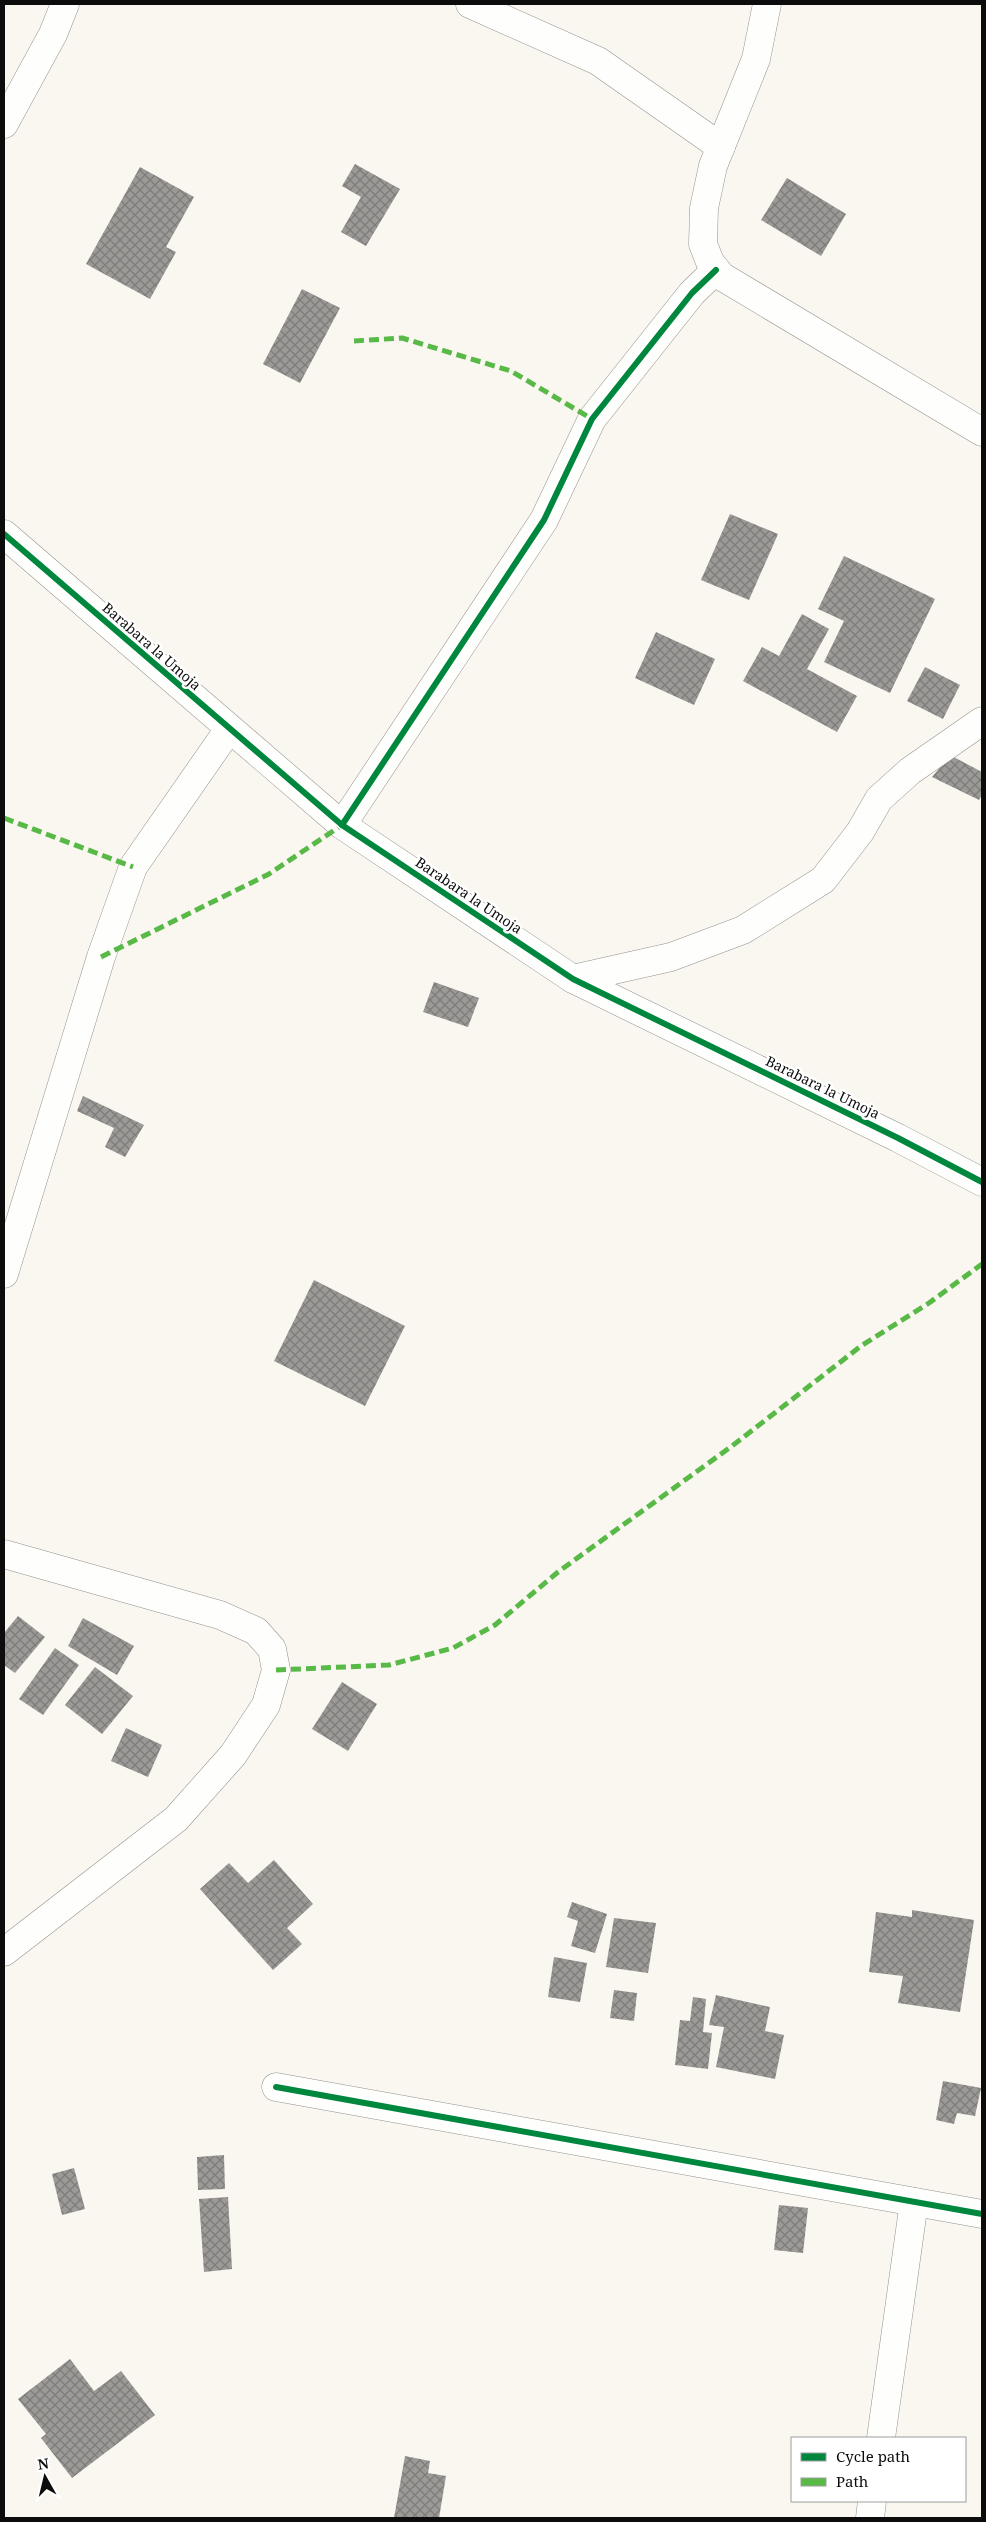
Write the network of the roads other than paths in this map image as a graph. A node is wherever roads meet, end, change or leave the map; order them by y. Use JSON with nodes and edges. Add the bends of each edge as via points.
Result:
{"nodes":[{"id":1,"x":65,"y":4,"type":"edge"},
{"id":2,"x":470,"y":4,"type":"edge"},
{"id":3,"x":768,"y":4,"type":"edge"},
{"id":4,"x":4,"y":124,"type":"edge"},
{"id":5,"x":721,"y":147,"type":"junction"},
{"id":6,"x":716,"y":270,"type":"junction"},
{"id":7,"x":982,"y":432,"type":"edge"},
{"id":8,"x":4,"y":534,"type":"edge"},
{"id":9,"x":982,"y":721,"type":"edge"},
{"id":10,"x":229,"y":729,"type":"junction"},
{"id":11,"x":342,"y":825,"type":"junction"},
{"id":12,"x":573,"y":979,"type":"junction"},
{"id":13,"x":982,"y":1182,"type":"edge"},
{"id":14,"x":4,"y":1274,"type":"edge"},
{"id":15,"x":4,"y":1554,"type":"edge"},
{"id":16,"x":4,"y":1952,"type":"edge"},
{"id":17,"x":276,"y":2087,"type":"dead end"},
{"id":18,"x":914,"y":2202,"type":"junction"},
{"id":19,"x":982,"y":2214,"type":"edge"},
{"id":20,"x":881,"y":2437,"type":"edge"},
{"id":21,"x":872,"y":2502,"type":"edge"},
{"id":22,"x":870,"y":2518,"type":"edge"}],
"edges":[{"from":1,"to":4,"type":"street","via":[[53,34]]},
{"from":2,"to":5,"type":"street","via":[[598,61]]},
{"from":3,"to":5,"type":"street","via":[[756,59]]},
{"from":5,"to":6,"type":"street","via":[[713,166],[704,208],[703,244]]},
{"from":6,"to":7,"type":"street","via":[[720,276]]},
{"from":6,"to":11,"type":"street","via":[[692,293],[592,418],[544,520]]},
{"from":8,"to":10,"type":"street","name":"Barabara la Umoja"},
{"from":9,"to":12,"type":"street","via":[[910,771],[879,799],[860,832],[823,880],[743,930],[671,957]]},
{"from":10,"to":11,"type":"street","name":"Barabara la Umoja"},
{"from":10,"to":14,"type":"street","via":[[133,867],[102,956]]},
{"from":11,"to":12,"type":"street","name":"Barabara la Umoja"},
{"from":12,"to":13,"type":"street","name":"Barabara la Umoja"},
{"from":15,"to":16,"type":"street","via":[[229,1619],[256,1631],[272,1649],[276,1670],[266,1705],[233,1755],[176,1819]]},
{"from":17,"to":18,"type":"street"},
{"from":18,"to":19,"type":"street"},
{"from":18,"to":20,"type":"street"},
{"from":21,"to":22,"type":"street"}]}
